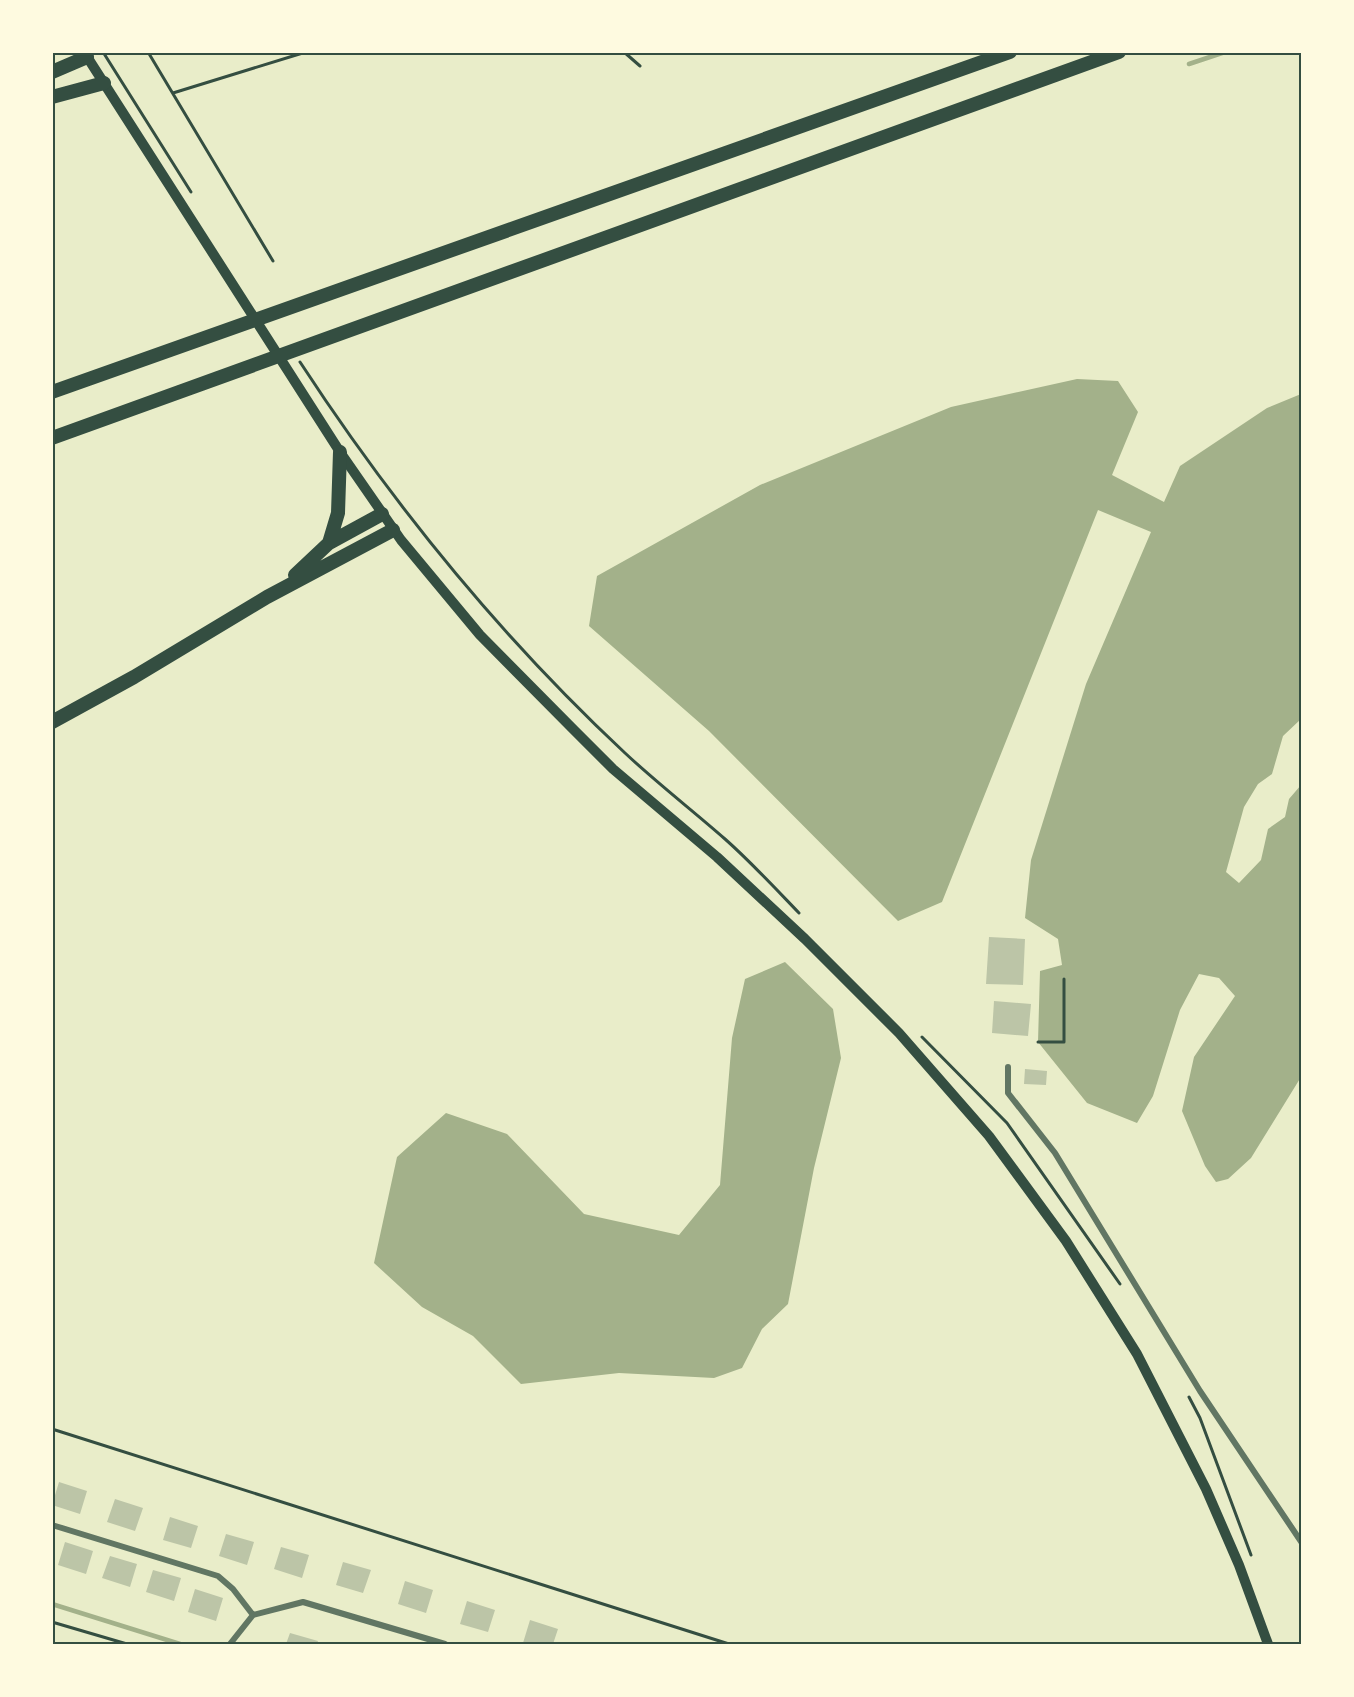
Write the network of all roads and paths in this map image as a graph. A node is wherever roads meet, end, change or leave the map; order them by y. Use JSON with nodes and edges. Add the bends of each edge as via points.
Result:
{"nodes":[{"id":1,"x":103,"y":52,"type":"edge"},
{"id":2,"x":148,"y":52,"type":"edge"},
{"id":3,"x":306,"y":52,"type":"edge"},
{"id":4,"x":624,"y":52,"type":"edge"},
{"id":5,"x":1010,"y":52,"type":"edge"},
{"id":6,"x":1119,"y":52,"type":"edge"},
{"id":7,"x":85,"y":55,"type":"edge"},
{"id":8,"x":640,"y":66,"type":"dead end"},
{"id":9,"x":52,"y":72,"type":"edge"},
{"id":10,"x":104,"y":83,"type":"junction"},
{"id":11,"x":173,"y":93,"type":"junction"},
{"id":12,"x":52,"y":97,"type":"edge"},
{"id":13,"x":196,"y":199,"type":"dead end"},
{"id":14,"x":273,"y":261,"type":"dead end"},
{"id":15,"x":52,"y":392,"type":"edge"},
{"id":16,"x":52,"y":438,"type":"edge"},
{"id":17,"x":340,"y":452,"type":"junction"},
{"id":18,"x":382,"y":514,"type":"junction"},
{"id":19,"x":393,"y":530,"type":"junction"},
{"id":20,"x":329,"y":543,"type":"junction"},
{"id":21,"x":267,"y":597,"type":"junction"},
{"id":22,"x":52,"y":722,"type":"edge"},
{"id":23,"x":1064,"y":979,"type":"dead end"},
{"id":24,"x":1038,"y":1042,"type":"dead end"},
{"id":25,"x":1008,"y":1067,"type":"dead end"},
{"id":26,"x":52,"y":1430,"type":"edge"},
{"id":27,"x":52,"y":1525,"type":"edge"},
{"id":28,"x":1302,"y":1543,"type":"edge"},
{"id":29,"x":253,"y":1615,"type":"junction"},
{"id":30,"x":52,"y":1622,"type":"edge"},
{"id":31,"x":127,"y":1644,"type":"edge"},
{"id":32,"x":230,"y":1644,"type":"edge"},
{"id":33,"x":444,"y":1644,"type":"edge"},
{"id":34,"x":729,"y":1644,"type":"edge"},
{"id":35,"x":1268,"y":1644,"type":"edge"}],
"edges":[{"from":1,"to":13,"type":"path"},
{"from":2,"to":11,"type":"path"},
{"from":3,"to":11,"type":"path"},
{"from":4,"to":8,"type":"path"},
{"from":5,"to":15,"type":"highway"},
{"from":6,"to":16,"type":"highway"},
{"from":7,"to":9,"type":"highway"},
{"from":7,"to":10,"type":"main road"},
{"from":10,"to":12,"type":"highway"},
{"from":10,"to":17,"type":"main road"},
{"from":11,"to":14,"type":"path"},
{"from":17,"to":18,"type":"main road"},
{"from":17,"to":20,"type":"highway","via":[[338,513]]},
{"from":18,"to":19,"type":"main road"},
{"from":18,"to":20,"type":"highway"},
{"from":19,"to":21,"type":"highway"},
{"from":19,"to":35,"type":"main road","via":[[480,635],[613,769],[717,857],[805,939],[899,1032],[989,1136],[1066,1240],[1137,1354],[1206,1490]]},
{"from":20,"to":21,"type":"highway"},
{"from":21,"to":22,"type":"highway"},
{"from":23,"to":24,"type":"path","via":[[1064,1042]]},
{"from":25,"to":28,"type":"street","via":[[1008,1093],[1055,1153],[1200,1391]]},
{"from":26,"to":34,"type":"path"},
{"from":27,"to":29,"type":"street","via":[[218,1576]]},
{"from":29,"to":32,"type":"street"},
{"from":29,"to":33,"type":"street","via":[[303,1602]]},
{"from":30,"to":31,"type":"path"}]}
